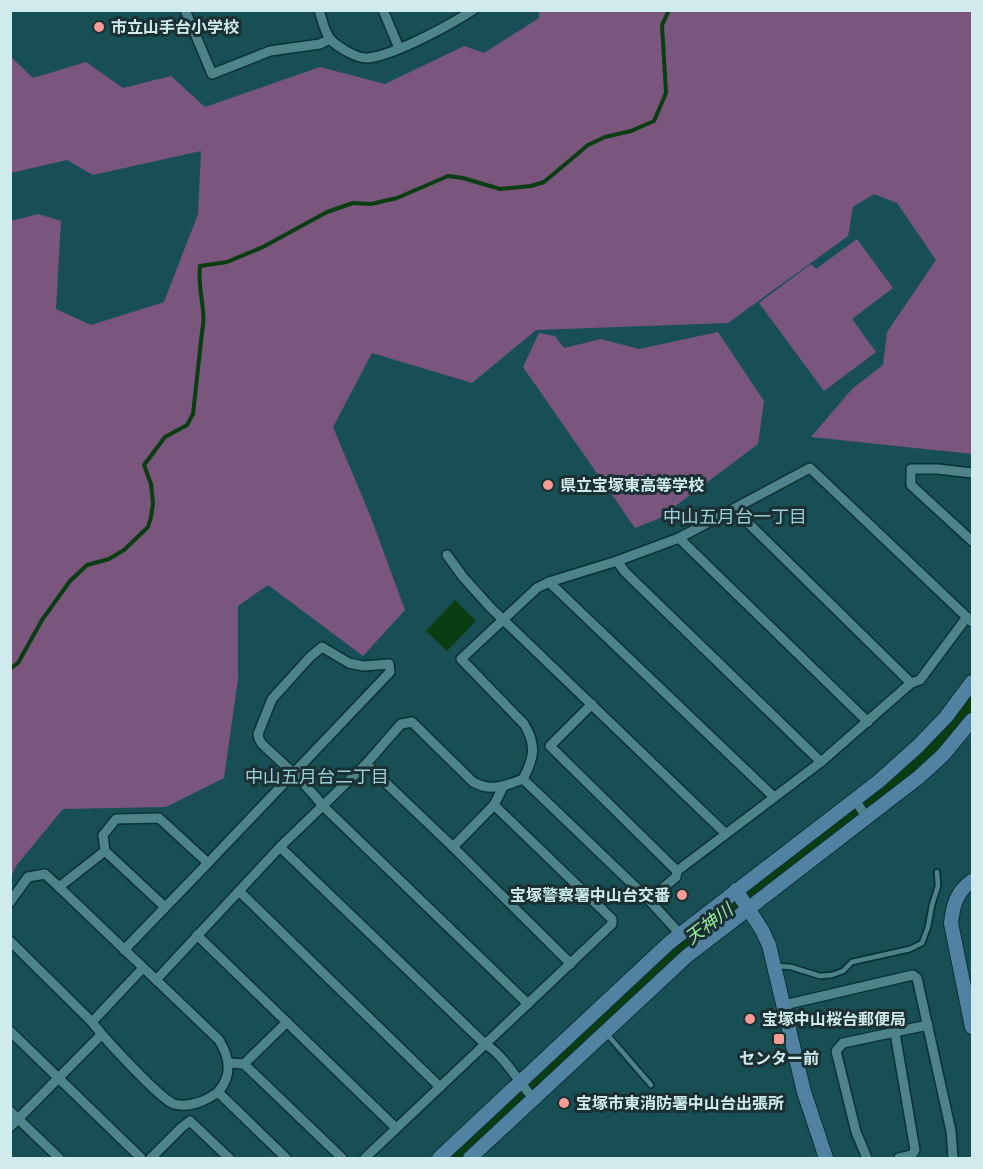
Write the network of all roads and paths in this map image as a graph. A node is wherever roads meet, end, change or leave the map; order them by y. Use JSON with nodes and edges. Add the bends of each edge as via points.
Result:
{"nodes":[{"id":1,"x":185,"y":10,"type":"edge"},
{"id":2,"x":319,"y":10,"type":"edge"},
{"id":3,"x":383,"y":10,"type":"edge"},
{"id":4,"x":452,"y":10,"type":"edge"},
{"id":5,"x":473,"y":10,"type":"edge"},
{"id":6,"x":456,"y":21,"type":"junction"},
{"id":7,"x":330,"y":39,"type":"junction"},
{"id":8,"x":399,"y":48,"type":"junction"},
{"id":9,"x":972,"y":473,"type":"edge"},
{"id":10,"x":734,"y":509,"type":"junction"},
{"id":11,"x":679,"y":538,"type":"junction"},
{"id":12,"x":972,"y":541,"type":"edge"},
{"id":13,"x":447,"y":555,"type":"dead end"},
{"id":14,"x":617,"y":561,"type":"junction"},
{"id":15,"x":549,"y":582,"type":"junction"},
{"id":16,"x":503,"y":619,"type":"junction"},
{"id":17,"x":970,"y":620,"type":"edge"},
{"id":18,"x":972,"y":682,"type":"edge"},
{"id":19,"x":911,"y":683,"type":"junction"},
{"id":20,"x":592,"y":704,"type":"junction"},
{"id":21,"x":972,"y":720,"type":"edge"},
{"id":22,"x":868,"y":722,"type":"junction"},
{"id":23,"x":821,"y":762,"type":"junction"},
{"id":24,"x":366,"y":764,"type":"junction"},
{"id":25,"x":292,"y":773,"type":"junction"},
{"id":26,"x":523,"y":779,"type":"junction"},
{"id":27,"x":503,"y":787,"type":"junction"},
{"id":28,"x":774,"y":797,"type":"junction"},
{"id":29,"x":855,"y":800,"type":"junction"},
{"id":30,"x":322,"y":805,"type":"junction"},
{"id":31,"x":494,"y":805,"type":"junction"},
{"id":32,"x":867,"y":818,"type":"junction"},
{"id":33,"x":725,"y":832,"type":"junction"},
{"id":34,"x":280,"y":847,"type":"junction"},
{"id":35,"x":453,"y":847,"type":"junction"},
{"id":36,"x":105,"y":850,"type":"junction"},
{"id":37,"x":208,"y":862,"type":"junction"},
{"id":38,"x":677,"y":871,"type":"junction"},
{"id":39,"x":937,"y":872,"type":"dead end"},
{"id":40,"x":972,"y":881,"type":"edge"},
{"id":41,"x":59,"y":887,"type":"junction"},
{"id":42,"x":239,"y":891,"type":"junction"},
{"id":43,"x":649,"y":900,"type":"junction"},
{"id":44,"x":741,"y":900,"type":"junction"},
{"id":45,"x":10,"y":902,"type":"edge"},
{"id":46,"x":165,"y":907,"type":"junction"},
{"id":47,"x":680,"y":934,"type":"junction"},
{"id":48,"x":197,"y":935,"type":"junction"},
{"id":49,"x":10,"y":941,"type":"edge"},
{"id":50,"x":124,"y":950,"type":"junction"},
{"id":51,"x":571,"y":964,"type":"junction"},
{"id":52,"x":774,"y":966,"type":"junction"},
{"id":53,"x":143,"y":968,"type":"junction"},
{"id":54,"x":156,"y":980,"type":"junction"},
{"id":55,"x":528,"y":1004,"type":"junction"},
{"id":56,"x":784,"y":1005,"type":"junction"},
{"id":57,"x":92,"y":1022,"type":"junction"},
{"id":58,"x":287,"y":1022,"type":"junction"},
{"id":59,"x":597,"y":1024,"type":"junction"},
{"id":60,"x":928,"y":1025,"type":"junction"},
{"id":61,"x":972,"y":1027,"type":"edge"},
{"id":62,"x":10,"y":1031,"type":"edge"},
{"id":63,"x":895,"y":1033,"type":"junction"},
{"id":64,"x":101,"y":1035,"type":"junction"},
{"id":65,"x":485,"y":1044,"type":"junction"},
{"id":66,"x":229,"y":1064,"type":"junction"},
{"id":67,"x":244,"y":1064,"type":"junction"},
{"id":68,"x":58,"y":1077,"type":"junction"},
{"id":69,"x":519,"y":1083,"type":"junction"},
{"id":70,"x":651,"y":1086,"type":"dead end"},
{"id":71,"x":440,"y":1087,"type":"junction"},
{"id":72,"x":218,"y":1092,"type":"junction"},
{"id":73,"x":534,"y":1099,"type":"junction"},
{"id":74,"x":190,"y":1105,"type":"junction"},
{"id":75,"x":10,"y":1111,"type":"edge"},
{"id":76,"x":18,"y":1119,"type":"junction"},
{"id":77,"x":190,"y":1120,"type":"junction"},
{"id":78,"x":10,"y":1127,"type":"edge"},
{"id":79,"x":396,"y":1128,"type":"junction"},
{"id":80,"x":59,"y":1158,"type":"edge"},
{"id":81,"x":141,"y":1158,"type":"edge"},
{"id":82,"x":151,"y":1158,"type":"edge"},
{"id":83,"x":229,"y":1158,"type":"edge"},
{"id":84,"x":286,"y":1158,"type":"edge"},
{"id":85,"x":342,"y":1158,"type":"edge"},
{"id":86,"x":365,"y":1158,"type":"edge"},
{"id":87,"x":439,"y":1158,"type":"edge"},
{"id":88,"x":470,"y":1158,"type":"edge"},
{"id":89,"x":826,"y":1158,"type":"edge"},
{"id":90,"x":867,"y":1158,"type":"edge"},
{"id":91,"x":899,"y":1158,"type":"edge"},
{"id":92,"x":953,"y":1158,"type":"edge"}],
"edges":[{"from":1,"to":7,"type":"street","via":[[212,74],[270,51]]},
{"from":2,"to":7,"type":"street"},
{"from":3,"to":8,"type":"street"},
{"from":4,"to":6,"type":"street"},
{"from":5,"to":6,"type":"street"},
{"from":6,"to":8,"type":"street"},
{"from":7,"to":8,"type":"street","via":[[366,59]]},
{"from":9,"to":12,"type":"street","via":[[911,469],[910,485]]},
{"from":10,"to":11,"type":"street"},
{"from":10,"to":17,"type":"street","via":[[810,468]]},
{"from":10,"to":19,"type":"street"},
{"from":11,"to":14,"type":"street"},
{"from":11,"to":22,"type":"street"},
{"from":13,"to":16,"type":"street"},
{"from":14,"to":15,"type":"street"},
{"from":14,"to":23,"type":"street"},
{"from":15,"to":16,"type":"street"},
{"from":15,"to":28,"type":"street"},
{"from":16,"to":20,"type":"street"},
{"from":16,"to":26,"type":"street","via":[[461,659],[532,737],[532,754]]},
{"from":17,"to":19,"type":"street","via":[[920,680]]},
{"from":18,"to":29,"type":"street","via":[[918,746]]},
{"from":19,"to":22,"type":"street"},
{"from":20,"to":33,"type":"street"},
{"from":20,"to":38,"type":"street","via":[[550,746]]},
{"from":21,"to":32,"type":"street","via":[[943,755]]},
{"from":22,"to":23,"type":"street"},
{"from":23,"to":28,"type":"street"},
{"from":24,"to":27,"type":"street","via":[[401,724],[412,722],[473,782]]},
{"from":24,"to":30,"type":"street"},
{"from":24,"to":35,"type":"street"},
{"from":25,"to":25,"type":"street","via":[[390,672],[388,664],[349,663],[322,647],[279,689],[262,723],[259,739]]},
{"from":25,"to":30,"type":"street"},
{"from":25,"to":37,"type":"street"},
{"from":26,"to":27,"type":"street"},
{"from":26,"to":43,"type":"street"},
{"from":27,"to":31,"type":"street"},
{"from":28,"to":33,"type":"street"},
{"from":29,"to":32,"type":"street"},
{"from":29,"to":44,"type":"street"},
{"from":30,"to":34,"type":"street"},
{"from":30,"to":55,"type":"street"},
{"from":31,"to":35,"type":"street"},
{"from":31,"to":51,"type":"street","via":[[612,919],[612,924]]},
{"from":32,"to":44,"type":"street"},
{"from":33,"to":38,"type":"street"},
{"from":34,"to":42,"type":"street"},
{"from":34,"to":65,"type":"street"},
{"from":35,"to":51,"type":"street"},
{"from":36,"to":37,"type":"street","via":[[103,835],[116,819],[159,818]]},
{"from":36,"to":41,"type":"street"},
{"from":36,"to":46,"type":"street"},
{"from":37,"to":46,"type":"street"},
{"from":38,"to":43,"type":"street","via":[[676,877]]},
{"from":39,"to":52,"type":"lane","via":[[938,886],[922,943],[852,962],[832,975]]},
{"from":40,"to":61,"type":"street","via":[[958,896],[951,923]]},
{"from":41,"to":45,"type":"street","via":[[45,874],[28,877]]},
{"from":41,"to":50,"type":"street"},
{"from":42,"to":48,"type":"street"},
{"from":42,"to":71,"type":"street"},
{"from":43,"to":47,"type":"street"},
{"from":44,"to":47,"type":"street"},
{"from":44,"to":52,"type":"street","via":[[766,938]]},
{"from":44,"to":59,"type":"street","via":[[687,956]]},
{"from":46,"to":50,"type":"street"},
{"from":47,"to":59,"type":"street"},
{"from":48,"to":54,"type":"street"},
{"from":48,"to":58,"type":"street"},
{"from":49,"to":57,"type":"street"},
{"from":50,"to":53,"type":"street"},
{"from":51,"to":55,"type":"street"},
{"from":52,"to":56,"type":"street"},
{"from":53,"to":54,"type":"street"},
{"from":53,"to":57,"type":"street"},
{"from":54,"to":66,"type":"street","via":[[219,1040]]},
{"from":55,"to":65,"type":"street"},
{"from":56,"to":60,"type":"street","via":[[913,975],[918,978]]},
{"from":56,"to":89,"type":"street","via":[[804,1092]]},
{"from":57,"to":64,"type":"street"},
{"from":58,"to":67,"type":"street"},
{"from":58,"to":79,"type":"street"},
{"from":59,"to":69,"type":"street"},
{"from":59,"to":70,"type":"lane"},
{"from":59,"to":73,"type":"street"},
{"from":60,"to":63,"type":"street"},
{"from":60,"to":92,"type":"street","via":[[951,1131]]},
{"from":62,"to":68,"type":"street"},
{"from":63,"to":90,"type":"street","via":[[843,1043],[836,1051],[856,1132]]},
{"from":63,"to":91,"type":"street","via":[[915,1150],[912,1155]]},
{"from":64,"to":68,"type":"street"},
{"from":64,"to":74,"type":"street","via":[[166,1099]]},
{"from":65,"to":69,"type":"street"},
{"from":65,"to":71,"type":"street"},
{"from":66,"to":67,"type":"street"},
{"from":66,"to":72,"type":"street","via":[[224,1085]]},
{"from":67,"to":85,"type":"street"},
{"from":68,"to":76,"type":"street"},
{"from":68,"to":81,"type":"street"},
{"from":69,"to":73,"type":"street"},
{"from":69,"to":87,"type":"street"},
{"from":71,"to":79,"type":"street"},
{"from":72,"to":74,"type":"street"},
{"from":72,"to":84,"type":"street"},
{"from":73,"to":88,"type":"street"},
{"from":74,"to":77,"type":"street"},
{"from":75,"to":76,"type":"street"},
{"from":76,"to":78,"type":"street"},
{"from":76,"to":80,"type":"street"},
{"from":77,"to":82,"type":"street"},
{"from":77,"to":83,"type":"street"},
{"from":79,"to":86,"type":"street"}]}
